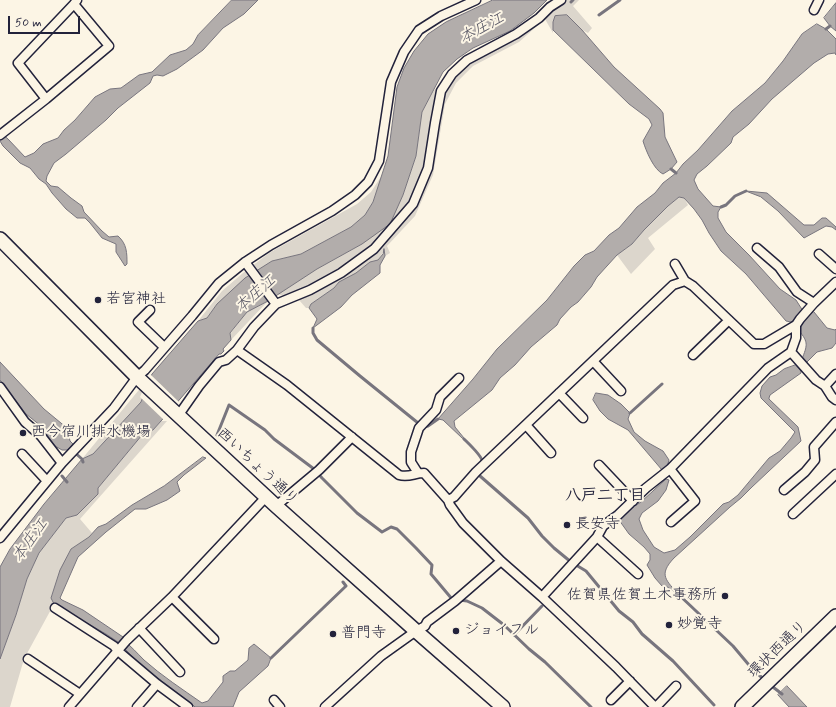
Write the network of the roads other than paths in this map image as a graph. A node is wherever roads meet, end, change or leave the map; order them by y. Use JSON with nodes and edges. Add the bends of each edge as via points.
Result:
{"nodes":[{"id":1,"x":476,"y":0,"type":"edge"},
{"id":2,"x":561,"y":0,"type":"edge"},
{"id":3,"x":819,"y":0,"type":"edge"},
{"id":4,"x":75,"y":2,"type":"edge"},
{"id":5,"x":814,"y":10,"type":"dead end"},
{"id":6,"x":46,"y":99,"type":"junction"},
{"id":7,"x":3,"y":133,"type":"edge"},
{"id":8,"x":0,"y":239,"type":"edge"},
{"id":9,"x":757,"y":248,"type":"dead end"},
{"id":10,"x":820,"y":254,"type":"dead end"},
{"id":11,"x":245,"y":262,"type":"junction"},
{"id":12,"x":675,"y":264,"type":"dead end"},
{"id":13,"x":836,"y":269,"type":"edge"},
{"id":14,"x":685,"y":281,"type":"junction"},
{"id":15,"x":836,"y":282,"type":"edge"},
{"id":16,"x":814,"y":303,"type":"junction"},
{"id":17,"x":276,"y":304,"type":"junction"},
{"id":18,"x":150,"y":310,"type":"dead end"},
{"id":19,"x":800,"y":319,"type":"junction"},
{"id":20,"x":729,"y":320,"type":"junction"},
{"id":21,"x":164,"y":347,"type":"junction"},
{"id":22,"x":237,"y":350,"type":"junction"},
{"id":23,"x":791,"y":352,"type":"junction"},
{"id":24,"x":693,"y":355,"type":"dead end"},
{"id":25,"x":592,"y":361,"type":"junction"},
{"id":26,"x":836,"y":374,"type":"edge"},
{"id":27,"x":136,"y":377,"type":"junction"},
{"id":28,"x":458,"y":378,"type":"dead end"},
{"id":29,"x":825,"y":386,"type":"junction"},
{"id":30,"x":0,"y":387,"type":"edge"},
{"id":31,"x":621,"y":391,"type":"dead end"},
{"id":32,"x":559,"y":393,"type":"junction"},
{"id":33,"x":836,"y":400,"type":"edge"},
{"id":34,"x":178,"y":416,"type":"junction"},
{"id":35,"x":583,"y":418,"type":"dead end"},
{"id":36,"x":836,"y":422,"type":"edge"},
{"id":37,"x":526,"y":425,"type":"junction"},
{"id":38,"x":352,"y":437,"type":"junction"},
{"id":39,"x":551,"y":453,"type":"dead end"},
{"id":40,"x":22,"y":454,"type":"dead end"},
{"id":41,"x":65,"y":460,"type":"junction"},
{"id":42,"x":599,"y":465,"type":"dead end"},
{"id":43,"x":670,"y":469,"type":"junction"},
{"id":44,"x":418,"y":473,"type":"junction"},
{"id":45,"x":836,"y":474,"type":"edge"},
{"id":46,"x":47,"y":481,"type":"junction"},
{"id":47,"x":784,"y":490,"type":"dead end"},
{"id":48,"x":266,"y":497,"type":"junction"},
{"id":49,"x":448,"y":500,"type":"junction"},
{"id":50,"x":633,"y":501,"type":"junction"},
{"id":51,"x":276,"y":506,"type":"junction"},
{"id":52,"x":793,"y":514,"type":"dead end"},
{"id":53,"x":671,"y":522,"type":"dead end"},
{"id":54,"x":597,"y":537,"type":"junction"},
{"id":55,"x":0,"y":538,"type":"edge"},
{"id":56,"x":501,"y":561,"type":"junction"},
{"id":57,"x":638,"y":574,"type":"dead end"},
{"id":58,"x":172,"y":597,"type":"junction"},
{"id":59,"x":542,"y":597,"type":"junction"},
{"id":60,"x":55,"y":608,"type":"dead end"},
{"id":61,"x":836,"y":616,"type":"edge"},
{"id":62,"x":140,"y":628,"type":"junction"},
{"id":63,"x":416,"y":631,"type":"junction"},
{"id":64,"x":214,"y":639,"type":"dead end"},
{"id":65,"x":119,"y":649,"type":"junction"},
{"id":66,"x":28,"y":659,"type":"dead end"},
{"id":67,"x":180,"y":672,"type":"dead end"},
{"id":68,"x":630,"y":682,"type":"junction"},
{"id":69,"x":157,"y":684,"type":"junction"},
{"id":70,"x":676,"y":686,"type":"dead end"},
{"id":71,"x":80,"y":694,"type":"junction"},
{"id":72,"x":274,"y":700,"type":"dead end"},
{"id":73,"x":611,"y":700,"type":"dead end"},
{"id":74,"x":69,"y":707,"type":"edge"},
{"id":75,"x":137,"y":707,"type":"edge"},
{"id":76,"x":188,"y":707,"type":"edge"},
{"id":77,"x":280,"y":707,"type":"edge"},
{"id":78,"x":325,"y":707,"type":"edge"},
{"id":79,"x":503,"y":707,"type":"edge"},
{"id":80,"x":656,"y":707,"type":"edge"},
{"id":81,"x":742,"y":707,"type":"edge"}],
"edges":[{"from":1,"to":11,"type":"street","via":[[441,16],[420,30],[404,52],[391,82],[379,161],[368,182],[332,211]]},
{"from":2,"to":17,"type":"street","via":[[516,34],[467,60],[452,74],[441,91],[428,168],[413,204],[374,249],[341,273]]},
{"from":3,"to":5,"type":"street"},
{"from":4,"to":6,"type":"street","via":[[18,63]]},
{"from":4,"to":6,"type":"street","via":[[109,46]]},
{"from":6,"to":7,"type":"street"},
{"from":8,"to":27,"type":"highway","name":"西いちょう通り"},
{"from":9,"to":16,"type":"street","via":[[779,267],[797,292]]},
{"from":10,"to":13,"type":"street"},
{"from":11,"to":17,"type":"street"},
{"from":11,"to":21,"type":"street","via":[[218,283]]},
{"from":12,"to":14,"type":"street"},
{"from":14,"to":20,"type":"street"},
{"from":14,"to":25,"type":"street","via":[[673,285]]},
{"from":15,"to":16,"type":"street"},
{"from":16,"to":19,"type":"street"},
{"from":17,"to":22,"type":"street"},
{"from":18,"to":21,"type":"street","via":[[138,322]]},
{"from":19,"to":20,"type":"street","via":[[764,344],[754,344]]},
{"from":19,"to":23,"type":"street"},
{"from":20,"to":24,"type":"street"},
{"from":21,"to":27,"type":"street"},
{"from":22,"to":34,"type":"street","via":[[226,360],[219,362]]},
{"from":22,"to":38,"type":"street","via":[[287,385]]},
{"from":23,"to":29,"type":"street","via":[[816,380]]},
{"from":23,"to":43,"type":"street","via":[[768,368]]},
{"from":25,"to":31,"type":"street"},
{"from":25,"to":32,"type":"street"},
{"from":26,"to":29,"type":"street"},
{"from":27,"to":34,"type":"highway","name":"西いちょう通り"},
{"from":27,"to":41,"type":"street","via":[[114,408]]},
{"from":28,"to":44,"type":"street","via":[[440,397],[436,410],[421,426],[411,452],[411,462]]},
{"from":29,"to":33,"type":"street"},
{"from":30,"to":41,"type":"street","via":[[25,422]]},
{"from":32,"to":35,"type":"street"},
{"from":32,"to":37,"type":"street"},
{"from":34,"to":48,"type":"highway","name":"西いちょう通り"},
{"from":36,"to":47,"type":"street","via":[[814,447],[815,460]]},
{"from":37,"to":39,"type":"street"},
{"from":37,"to":49,"type":"street"},
{"from":38,"to":44,"type":"street","via":[[399,474],[405,477]]},
{"from":38,"to":51,"type":"street","via":[[317,472]]},
{"from":40,"to":46,"type":"street"},
{"from":41,"to":46,"type":"street"},
{"from":42,"to":50,"type":"street"},
{"from":43,"to":50,"type":"street"},
{"from":43,"to":53,"type":"street","via":[[695,501]]},
{"from":44,"to":49,"type":"street","via":[[424,473]]},
{"from":45,"to":52,"type":"street"},
{"from":46,"to":55,"type":"street"},
{"from":48,"to":51,"type":"highway","name":"西いちょう通り"},
{"from":48,"to":58,"type":"street"},
{"from":49,"to":56,"type":"street","via":[[463,523]]},
{"from":50,"to":54,"type":"street","via":[[603,526]]},
{"from":51,"to":63,"type":"highway","name":"西いちょう通り"},
{"from":54,"to":57,"type":"street"},
{"from":54,"to":59,"type":"street"},
{"from":56,"to":59,"type":"street"},
{"from":56,"to":63,"type":"street","via":[[457,600]]},
{"from":58,"to":62,"type":"street"},
{"from":58,"to":64,"type":"street"},
{"from":59,"to":68,"type":"street"},
{"from":60,"to":65,"type":"street"},
{"from":61,"to":81,"type":"highway","name":"環状西通り"},
{"from":62,"to":65,"type":"street"},
{"from":62,"to":67,"type":"street"},
{"from":63,"to":78,"type":"street","via":[[381,656]]},
{"from":63,"to":79,"type":"highway","name":"西いちょう通り"},
{"from":65,"to":69,"type":"street"},
{"from":65,"to":71,"type":"street"},
{"from":66,"to":71,"type":"street"},
{"from":68,"to":73,"type":"street"},
{"from":68,"to":80,"type":"street"},
{"from":69,"to":75,"type":"street"},
{"from":69,"to":76,"type":"street"},
{"from":70,"to":80,"type":"street"},
{"from":71,"to":74,"type":"street"},
{"from":72,"to":77,"type":"street"}]}
